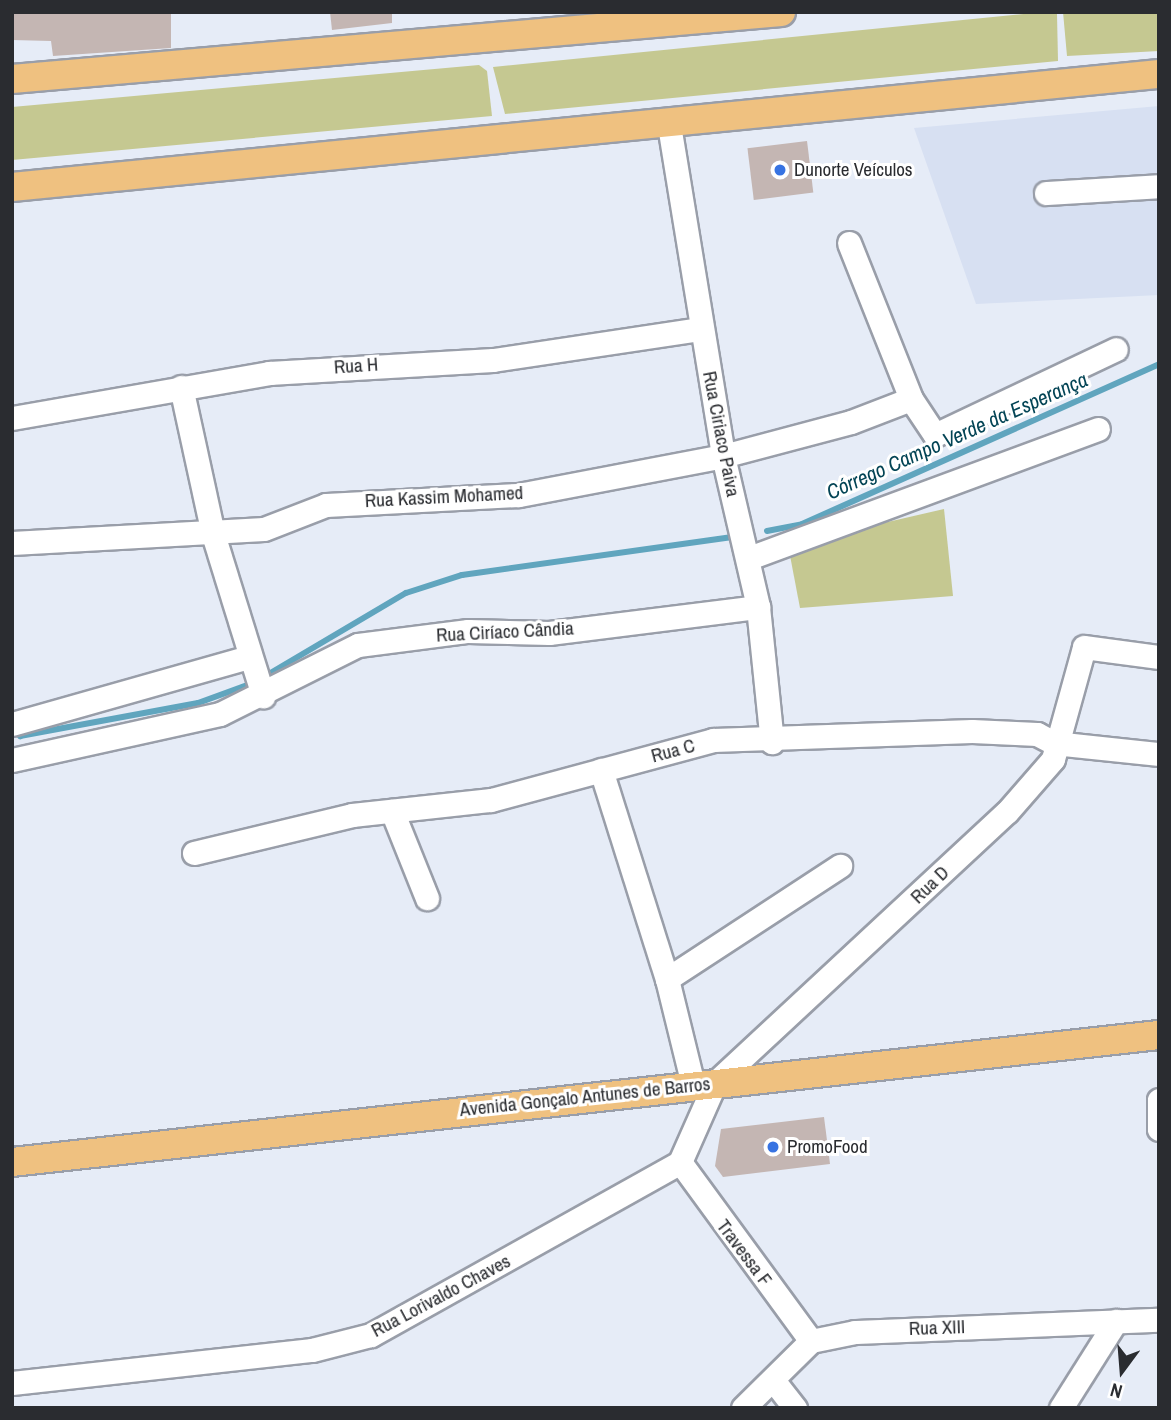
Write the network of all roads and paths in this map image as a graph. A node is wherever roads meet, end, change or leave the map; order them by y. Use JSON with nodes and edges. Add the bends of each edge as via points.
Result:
{"nodes":[{"id":1,"x":781,"y":12,"type":"edge"},
{"id":2,"x":1159,"y":74,"type":"edge"},
{"id":3,"x":12,"y":79,"type":"edge"},
{"id":4,"x":669,"y":125,"type":"junction"},
{"id":5,"x":1159,"y":186,"type":"edge"},
{"id":6,"x":12,"y":187,"type":"edge"},
{"id":7,"x":1046,"y":192,"type":"dead end"},
{"id":8,"x":849,"y":243,"type":"dead end"},
{"id":9,"x":701,"y":329,"type":"junction"},
{"id":10,"x":1116,"y":349,"type":"dead end"},
{"id":11,"x":181,"y":387,"type":"junction"},
{"id":12,"x":911,"y":399,"type":"junction"},
{"id":13,"x":14,"y":415,"type":"edge"},
{"id":14,"x":1098,"y":429,"type":"dead end"},
{"id":15,"x":723,"y":456,"type":"junction"},
{"id":16,"x":213,"y":534,"type":"junction"},
{"id":17,"x":12,"y":543,"type":"edge"},
{"id":18,"x":749,"y":558,"type":"junction"},
{"id":19,"x":758,"y":607,"type":"junction"},
{"id":20,"x":1159,"y":657,"type":"edge"},
{"id":21,"x":258,"y":680,"type":"junction"},
{"id":22,"x":19,"y":721,"type":"edge"},
{"id":23,"x":772,"y":742,"type":"junction"},
{"id":24,"x":1054,"y":743,"type":"junction"},
{"id":25,"x":1159,"y":754,"type":"edge"},
{"id":26,"x":12,"y":760,"type":"edge"},
{"id":27,"x":600,"y":770,"type":"junction"},
{"id":28,"x":392,"y":811,"type":"junction"},
{"id":29,"x":194,"y":853,"type":"dead end"},
{"id":30,"x":840,"y":866,"type":"dead end"},
{"id":31,"x":426,"y":898,"type":"dead end"},
{"id":32,"x":667,"y":979,"type":"junction"},
{"id":33,"x":1159,"y":1035,"type":"edge"},
{"id":34,"x":704,"y":1084,"type":"junction"},
{"id":35,"x":1159,"y":1100,"type":"edge"},
{"id":36,"x":1159,"y":1129,"type":"edge"},
{"id":37,"x":12,"y":1161,"type":"edge"},
{"id":38,"x":680,"y":1163,"type":"junction"},
{"id":39,"x":1159,"y":1320,"type":"edge"},
{"id":40,"x":1116,"y":1321,"type":"junction"},
{"id":41,"x":811,"y":1341,"type":"junction"},
{"id":42,"x":772,"y":1380,"type":"junction"},
{"id":43,"x":12,"y":1383,"type":"edge"},
{"id":44,"x":743,"y":1408,"type":"edge"},
{"id":45,"x":795,"y":1408,"type":"edge"},
{"id":46,"x":1061,"y":1408,"type":"edge"}],
"edges":[{"from":1,"to":3,"type":"main road"},
{"from":2,"to":4,"type":"main road"},
{"from":4,"to":6,"type":"main road"},
{"from":4,"to":9,"type":"street","name":"Rua Ciriaco Paiva"},
{"from":5,"to":7,"type":"street"},
{"from":8,"to":12,"type":"street"},
{"from":9,"to":11,"type":"street","name":"Rua H","via":[[493,360],[282,372]]},
{"from":9,"to":15,"type":"street","name":"Rua Ciriaco Paiva"},
{"from":10,"to":12,"type":"street","via":[[944,435],[929,432]]},
{"from":11,"to":13,"type":"street","name":"Rua H"},
{"from":11,"to":16,"type":"street"},
{"from":12,"to":15,"type":"street","name":"Rua Kassim Mohamed"},
{"from":14,"to":18,"type":"street"},
{"from":15,"to":16,"type":"street","name":"Rua Kassim Mohamed","via":[[519,495],[326,505],[264,529]]},
{"from":15,"to":18,"type":"street","name":"Rua Ciriaco Paiva"},
{"from":16,"to":17,"type":"street","name":"Rua Kassim Mohamed"},
{"from":16,"to":21,"type":"street"},
{"from":18,"to":19,"type":"street","name":"Rua Ciriaco Paiva"},
{"from":19,"to":21,"type":"street","name":"Rua Ciríaco Cândia","via":[[549,633],[468,631],[358,645]]},
{"from":19,"to":23,"type":"street","name":"Rua Ciriaco Paiva"},
{"from":20,"to":24,"type":"street","name":"Rua D","via":[[1084,648]]},
{"from":21,"to":22,"type":"street"},
{"from":21,"to":26,"type":"street","name":"Rua Ciríaco Cândia","via":[[220,714]]},
{"from":23,"to":24,"type":"street","name":"Rua C","via":[[972,731],[1037,734]]},
{"from":23,"to":27,"type":"street","name":"Rua C","via":[[713,740]]},
{"from":24,"to":25,"type":"street","name":"Rua C"},
{"from":24,"to":34,"type":"street","name":"Rua D","via":[[1053,759],[1007,812]]},
{"from":27,"to":28,"type":"street","name":"Rua C","via":[[491,800]]},
{"from":27,"to":32,"type":"street"},
{"from":28,"to":29,"type":"street","name":"Rua C"},
{"from":28,"to":31,"type":"street"},
{"from":30,"to":32,"type":"street"},
{"from":32,"to":34,"type":"street"},
{"from":33,"to":34,"type":"main road","name":"Avenida Gonçalo Antunes de Barros"},
{"from":34,"to":37,"type":"main road","name":"Avenida Gonçalo Antunes de Barros"},
{"from":34,"to":38,"type":"street"},
{"from":35,"to":36,"type":"street"},
{"from":38,"to":41,"type":"street","name":"Travessa F"},
{"from":38,"to":43,"type":"street","name":"Rua Lorivaldo Chaves","via":[[371,1335],[312,1350]]},
{"from":39,"to":40,"type":"street","name":"Rua XIII"},
{"from":40,"to":41,"type":"street","name":"Rua XIII","via":[[855,1332]]},
{"from":40,"to":46,"type":"street"},
{"from":41,"to":42,"type":"street"},
{"from":42,"to":44,"type":"street"},
{"from":42,"to":45,"type":"street"}]}
